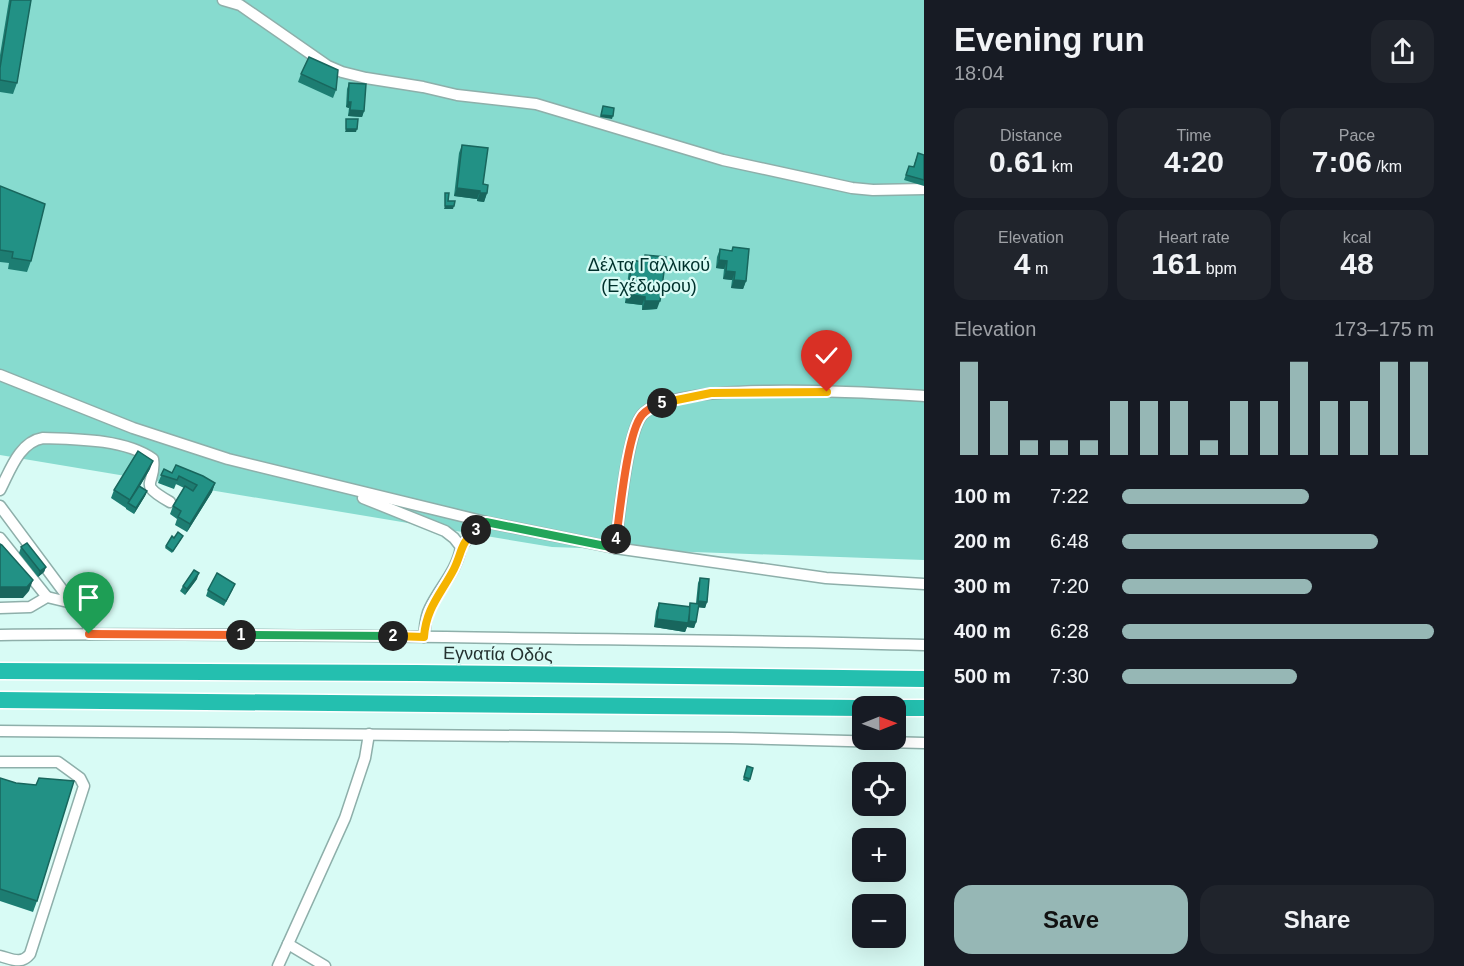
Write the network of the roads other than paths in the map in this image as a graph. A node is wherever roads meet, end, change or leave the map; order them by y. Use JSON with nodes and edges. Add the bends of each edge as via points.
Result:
{"nodes":[{"id":1,"x":223,"y":0,"type":"edge"},
{"id":2,"x":924,"y":189,"type":"edge"},
{"id":3,"x":0,"y":375,"type":"edge"},
{"id":4,"x":924,"y":396,"type":"edge"},
{"id":5,"x":324,"y":483,"type":"junction"},
{"id":6,"x":0,"y":490,"type":"edge"},
{"id":7,"x":170,"y":502,"type":"dead end"},
{"id":8,"x":0,"y":506,"type":"edge"},
{"id":9,"x":486,"y":522,"type":"junction"},
{"id":10,"x":0,"y":538,"type":"edge"},
{"id":11,"x":461,"y":547,"type":"junction"},
{"id":12,"x":615,"y":548,"type":"junction"},
{"id":13,"x":924,"y":584,"type":"edge"},
{"id":14,"x":47,"y":597,"type":"junction"},
{"id":15,"x":72,"y":603,"type":"junction"},
{"id":16,"x":0,"y":608,"type":"edge"},
{"id":17,"x":89,"y":634,"type":"junction"},
{"id":18,"x":0,"y":635,"type":"edge"},
{"id":19,"x":424,"y":637,"type":"junction"},
{"id":20,"x":924,"y":645,"type":"edge"},
{"id":21,"x":0,"y":671,"type":"edge"},
{"id":22,"x":924,"y":679,"type":"edge"},
{"id":23,"x":0,"y":700,"type":"edge"},
{"id":24,"x":852,"y":708,"type":"edge"},
{"id":25,"x":906,"y":708,"type":"edge"},
{"id":26,"x":924,"y":708,"type":"edge"},
{"id":27,"x":0,"y":731,"type":"edge"},
{"id":28,"x":369,"y":734,"type":"junction"},
{"id":29,"x":924,"y":743,"type":"edge"},
{"id":30,"x":0,"y":762,"type":"edge"},
{"id":31,"x":288,"y":944,"type":"junction"},
{"id":32,"x":0,"y":956,"type":"edge"},
{"id":33,"x":278,"y":966,"type":"edge"},
{"id":34,"x":325,"y":966,"type":"edge"}],
"edges":[{"from":1,"to":2,"type":"street","via":[[256,14],[328,66],[366,78],[457,95],[536,104],[723,160],[852,188]]},
{"from":3,"to":5,"type":"street","via":[[133,428],[228,459]]},
{"from":4,"to":12,"type":"street","via":[[711,393],[650,408],[641,416],[630,444]]},
{"from":5,"to":9,"type":"street"},
{"from":5,"to":11,"type":"street","via":[[445,531]]},
{"from":6,"to":7,"type":"street","via":[[15,460],[35,439],[96,441],[153,459],[151,489]]},
{"from":8,"to":15,"type":"street"},
{"from":9,"to":11,"type":"street"},
{"from":9,"to":12,"type":"street"},
{"from":10,"to":14,"type":"street"},
{"from":11,"to":19,"type":"street","via":[[453,571],[429,609]]},
{"from":12,"to":13,"type":"street","via":[[826,578]]},
{"from":14,"to":15,"type":"street"},
{"from":14,"to":16,"type":"street","via":[[30,607]]},
{"from":15,"to":17,"type":"street","via":[[88,625]]},
{"from":17,"to":18,"type":"street"},
{"from":17,"to":19,"type":"street"},
{"from":19,"to":20,"type":"street"},
{"from":21,"to":22,"type":"highway","name":"Εγνατία Οδός"},
{"from":23,"to":24,"type":"highway"},
{"from":25,"to":26,"type":"highway"},
{"from":27,"to":28,"type":"street"},
{"from":28,"to":29,"type":"street"},
{"from":28,"to":31,"type":"street","via":[[345,819]]},
{"from":30,"to":32,"type":"street","via":[[58,762],[80,778],[84,786],[30,954],[20,961]]},
{"from":31,"to":33,"type":"street"},
{"from":31,"to":34,"type":"street"}]}
